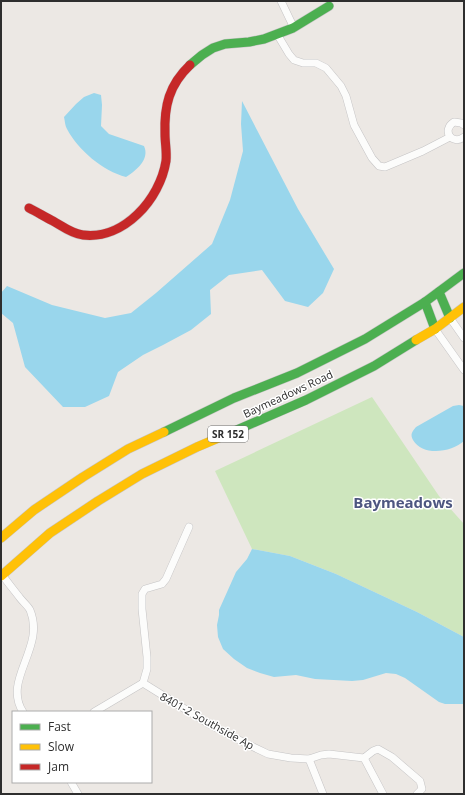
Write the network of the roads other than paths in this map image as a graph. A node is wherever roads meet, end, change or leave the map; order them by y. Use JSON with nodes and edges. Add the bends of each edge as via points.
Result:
{"nodes":[{"id":1,"x":281,"y":1,"type":"edge"},
{"id":2,"x":329,"y":6,"type":"dead end"},
{"id":3,"x":294,"y":28,"type":"junction"},
{"id":4,"x":277,"y":34,"type":"junction"},
{"id":5,"x":464,"y":125,"type":"edge"},
{"id":6,"x":450,"y":137,"type":"junction"},
{"id":7,"x":464,"y":137,"type":"edge"},
{"id":8,"x":29,"y":208,"type":"dead end"},
{"id":9,"x":464,"y":273,"type":"edge"},
{"id":10,"x":439,"y":292,"type":"junction"},
{"id":11,"x":425,"y":302,"type":"junction"},
{"id":12,"x":464,"y":307,"type":"edge"},
{"id":13,"x":450,"y":318,"type":"junction"},
{"id":14,"x":435,"y":329,"type":"junction"},
{"id":15,"x":464,"y":338,"type":"edge"},
{"id":16,"x":464,"y":370,"type":"edge"},
{"id":17,"x":189,"y":527,"type":"dead end"},
{"id":18,"x":1,"y":538,"type":"edge"},
{"id":19,"x":1,"y":575,"type":"edge"},
{"id":20,"x":143,"y":683,"type":"junction"},
{"id":21,"x":22,"y":711,"type":"edge"},
{"id":22,"x":96,"y":711,"type":"edge"},
{"id":23,"x":364,"y":758,"type":"junction"},
{"id":24,"x":309,"y":759,"type":"junction"},
{"id":25,"x":72,"y":783,"type":"edge"},
{"id":26,"x":78,"y":794,"type":"edge"},
{"id":27,"x":323,"y":794,"type":"edge"},
{"id":28,"x":383,"y":794,"type":"edge"},
{"id":29,"x":417,"y":794,"type":"edge"}],
"edges":[{"from":1,"to":3,"type":"street"},
{"from":2,"to":3,"type":"main road"},
{"from":3,"to":4,"type":"main road"},
{"from":4,"to":6,"type":"street","via":[[294,60],[316,63],[326,68],[342,86],[354,125],[379,166],[385,167]]},
{"from":4,"to":8,"type":"main road","via":[[255,42],[225,44],[215,48],[197,58],[181,73],[166,106],[164,173],[152,197],[139,213],[117,230],[93,236],[83,235],[72,232]]},
{"from":5,"to":6,"type":"street","via":[[458,122],[451,124],[448,130]]},
{"from":6,"to":7,"type":"street","via":[[457,140]]},
{"from":9,"to":10,"type":"main road","name":"Baymeadows Road","number":"SR 152"},
{"from":10,"to":11,"type":"main road","name":"Baymeadows Road","number":"SR 152"},
{"from":10,"to":13,"type":"main road"},
{"from":11,"to":14,"type":"main road"},
{"from":11,"to":18,"type":"main road","name":"Baymeadows Road","number":"SR 152","via":[[365,339],[297,373],[234,398],[128,449],[34,510]]},
{"from":12,"to":13,"type":"main road","name":"Baymeadows Road","number":"SR 152"},
{"from":13,"to":14,"type":"main road","name":"Baymeadows Road","number":"SR 152"},
{"from":13,"to":15,"type":"street"},
{"from":14,"to":16,"type":"street"},
{"from":14,"to":19,"type":"main road","name":"Baymeadows Road","number":"SR 152","via":[[374,366],[306,400],[142,474],[50,533]]},
{"from":17,"to":20,"type":"street","via":[[166,579],[162,584],[145,589],[142,594],[147,657]]},
{"from":19,"to":21,"type":"street","via":[[29,610],[34,630],[17,689],[19,706]]},
{"from":20,"to":22,"type":"street"},
{"from":20,"to":24,"type":"street","name":"8401-2 Southside Ap","via":[[209,724],[268,754]]},
{"from":23,"to":24,"type":"street","name":"8401-2 Southside Ap","via":[[329,754]]},
{"from":23,"to":28,"type":"street"},
{"from":23,"to":29,"type":"street","via":[[378,749],[392,757],[420,781],[422,789]]},
{"from":24,"to":27,"type":"street"},
{"from":25,"to":26,"type":"street"}]}
